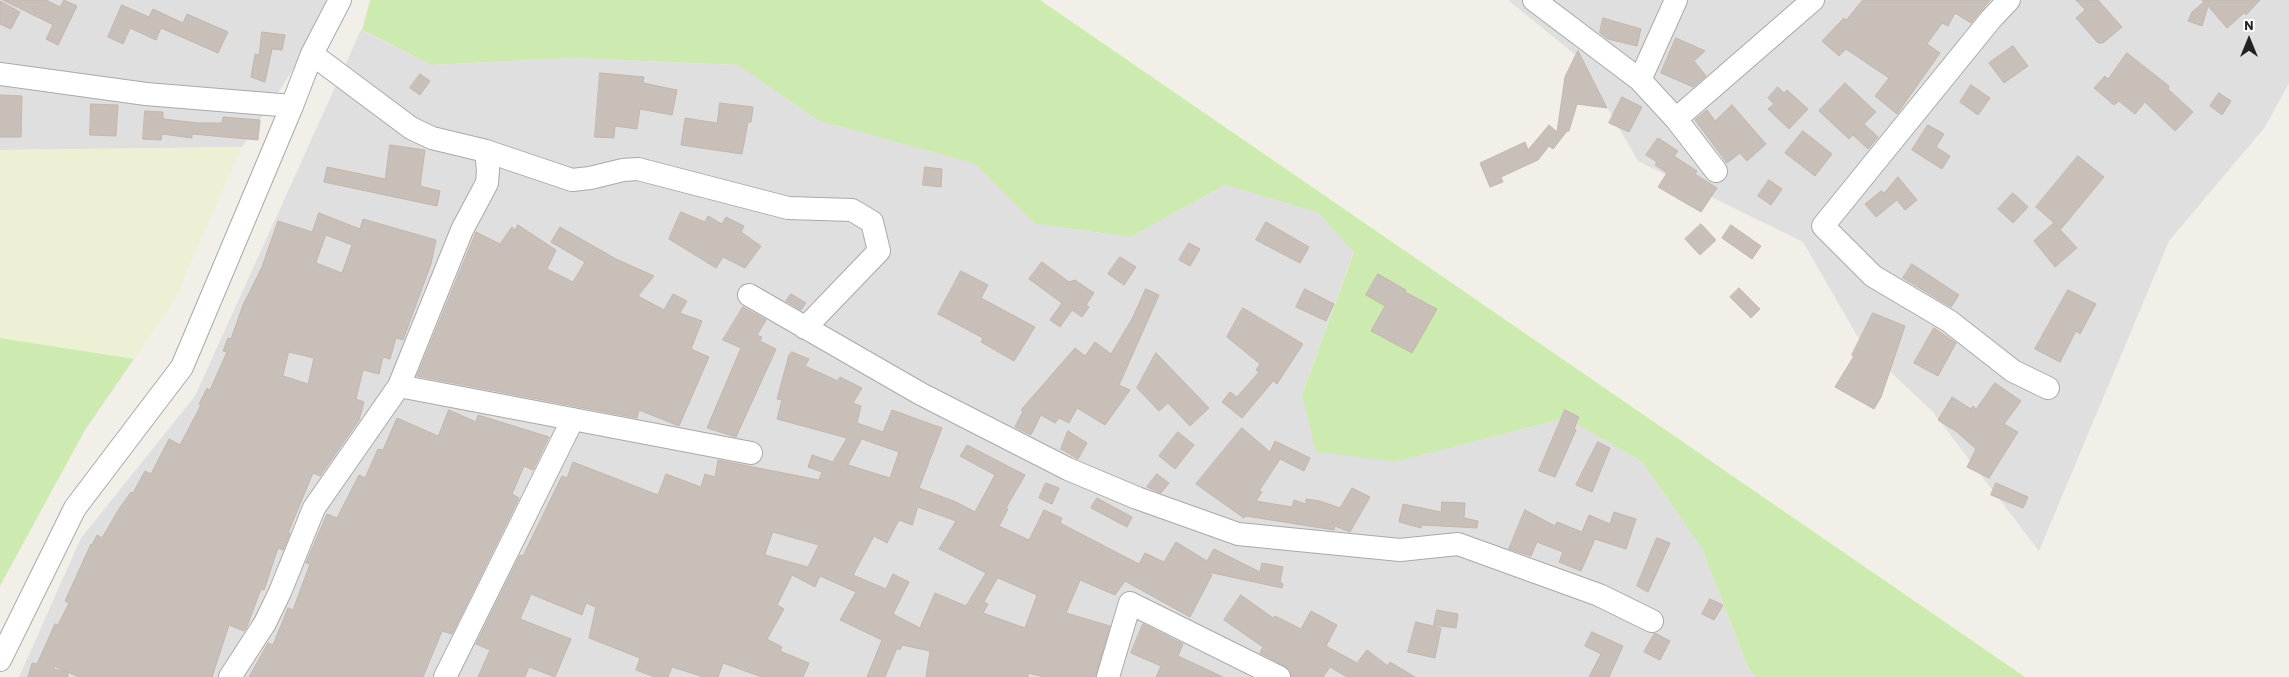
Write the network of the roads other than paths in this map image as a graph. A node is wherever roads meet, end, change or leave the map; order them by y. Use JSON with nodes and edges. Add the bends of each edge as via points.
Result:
{"nodes":[{"id":1,"x":340,"y":0,"type":"edge"},
{"id":2,"x":1534,"y":0,"type":"edge"},
{"id":3,"x":1676,"y":0,"type":"edge"},
{"id":4,"x":1813,"y":0,"type":"edge"},
{"id":5,"x":2009,"y":0,"type":"edge"},
{"id":6,"x":316,"y":45,"type":"junction"},
{"id":7,"x":0,"y":74,"type":"edge"},
{"id":8,"x":1640,"y":80,"type":"junction"},
{"id":9,"x":292,"y":106,"type":"junction"},
{"id":10,"x":1676,"y":119,"type":"junction"},
{"id":11,"x":486,"y":151,"type":"junction"},
{"id":12,"x":1716,"y":171,"type":"dead end"},
{"id":13,"x":749,"y":295,"type":"dead end"},
{"id":14,"x":805,"y":328,"type":"junction"},
{"id":15,"x":399,"y":386,"type":"junction"},
{"id":16,"x":2048,"y":388,"type":"dead end"},
{"id":17,"x":573,"y":419,"type":"junction"},
{"id":18,"x":751,"y":454,"type":"dead end"},
{"id":19,"x":1652,"y":621,"type":"dead end"},
{"id":20,"x":0,"y":660,"type":"edge"},
{"id":21,"x":230,"y":677,"type":"edge"},
{"id":22,"x":445,"y":677,"type":"edge"},
{"id":23,"x":1108,"y":677,"type":"edge"},
{"id":24,"x":1279,"y":677,"type":"edge"}],
"edges":[{"from":1,"to":6,"type":"street"},
{"from":2,"to":8,"type":"street"},
{"from":3,"to":8,"type":"street"},
{"from":4,"to":10,"type":"street"},
{"from":5,"to":16,"type":"street","via":[[1990,19],[1823,226],[1873,276],[1949,321],[2013,371]]},
{"from":6,"to":9,"type":"street"},
{"from":6,"to":11,"type":"street","via":[[411,128],[432,138]]},
{"from":7,"to":9,"type":"street","via":[[146,94]]},
{"from":8,"to":10,"type":"street"},
{"from":9,"to":20,"type":"street","via":[[182,367],[75,508]]},
{"from":10,"to":12,"type":"street"},
{"from":11,"to":14,"type":"street","via":[[572,180],[638,169],[782,206],[852,210],[872,222],[879,251]]},
{"from":11,"to":15,"type":"street","via":[[487,183],[462,230]]},
{"from":13,"to":14,"type":"street"},
{"from":14,"to":19,"type":"street","via":[[921,394],[1068,469],[1238,534],[1400,550],[1458,544],[1600,595]]},
{"from":15,"to":17,"type":"street"},
{"from":15,"to":21,"type":"street","via":[[314,508],[280,592]]},
{"from":17,"to":18,"type":"street"},
{"from":17,"to":22,"type":"street"},
{"from":23,"to":24,"type":"street","via":[[1130,603]]}]}
